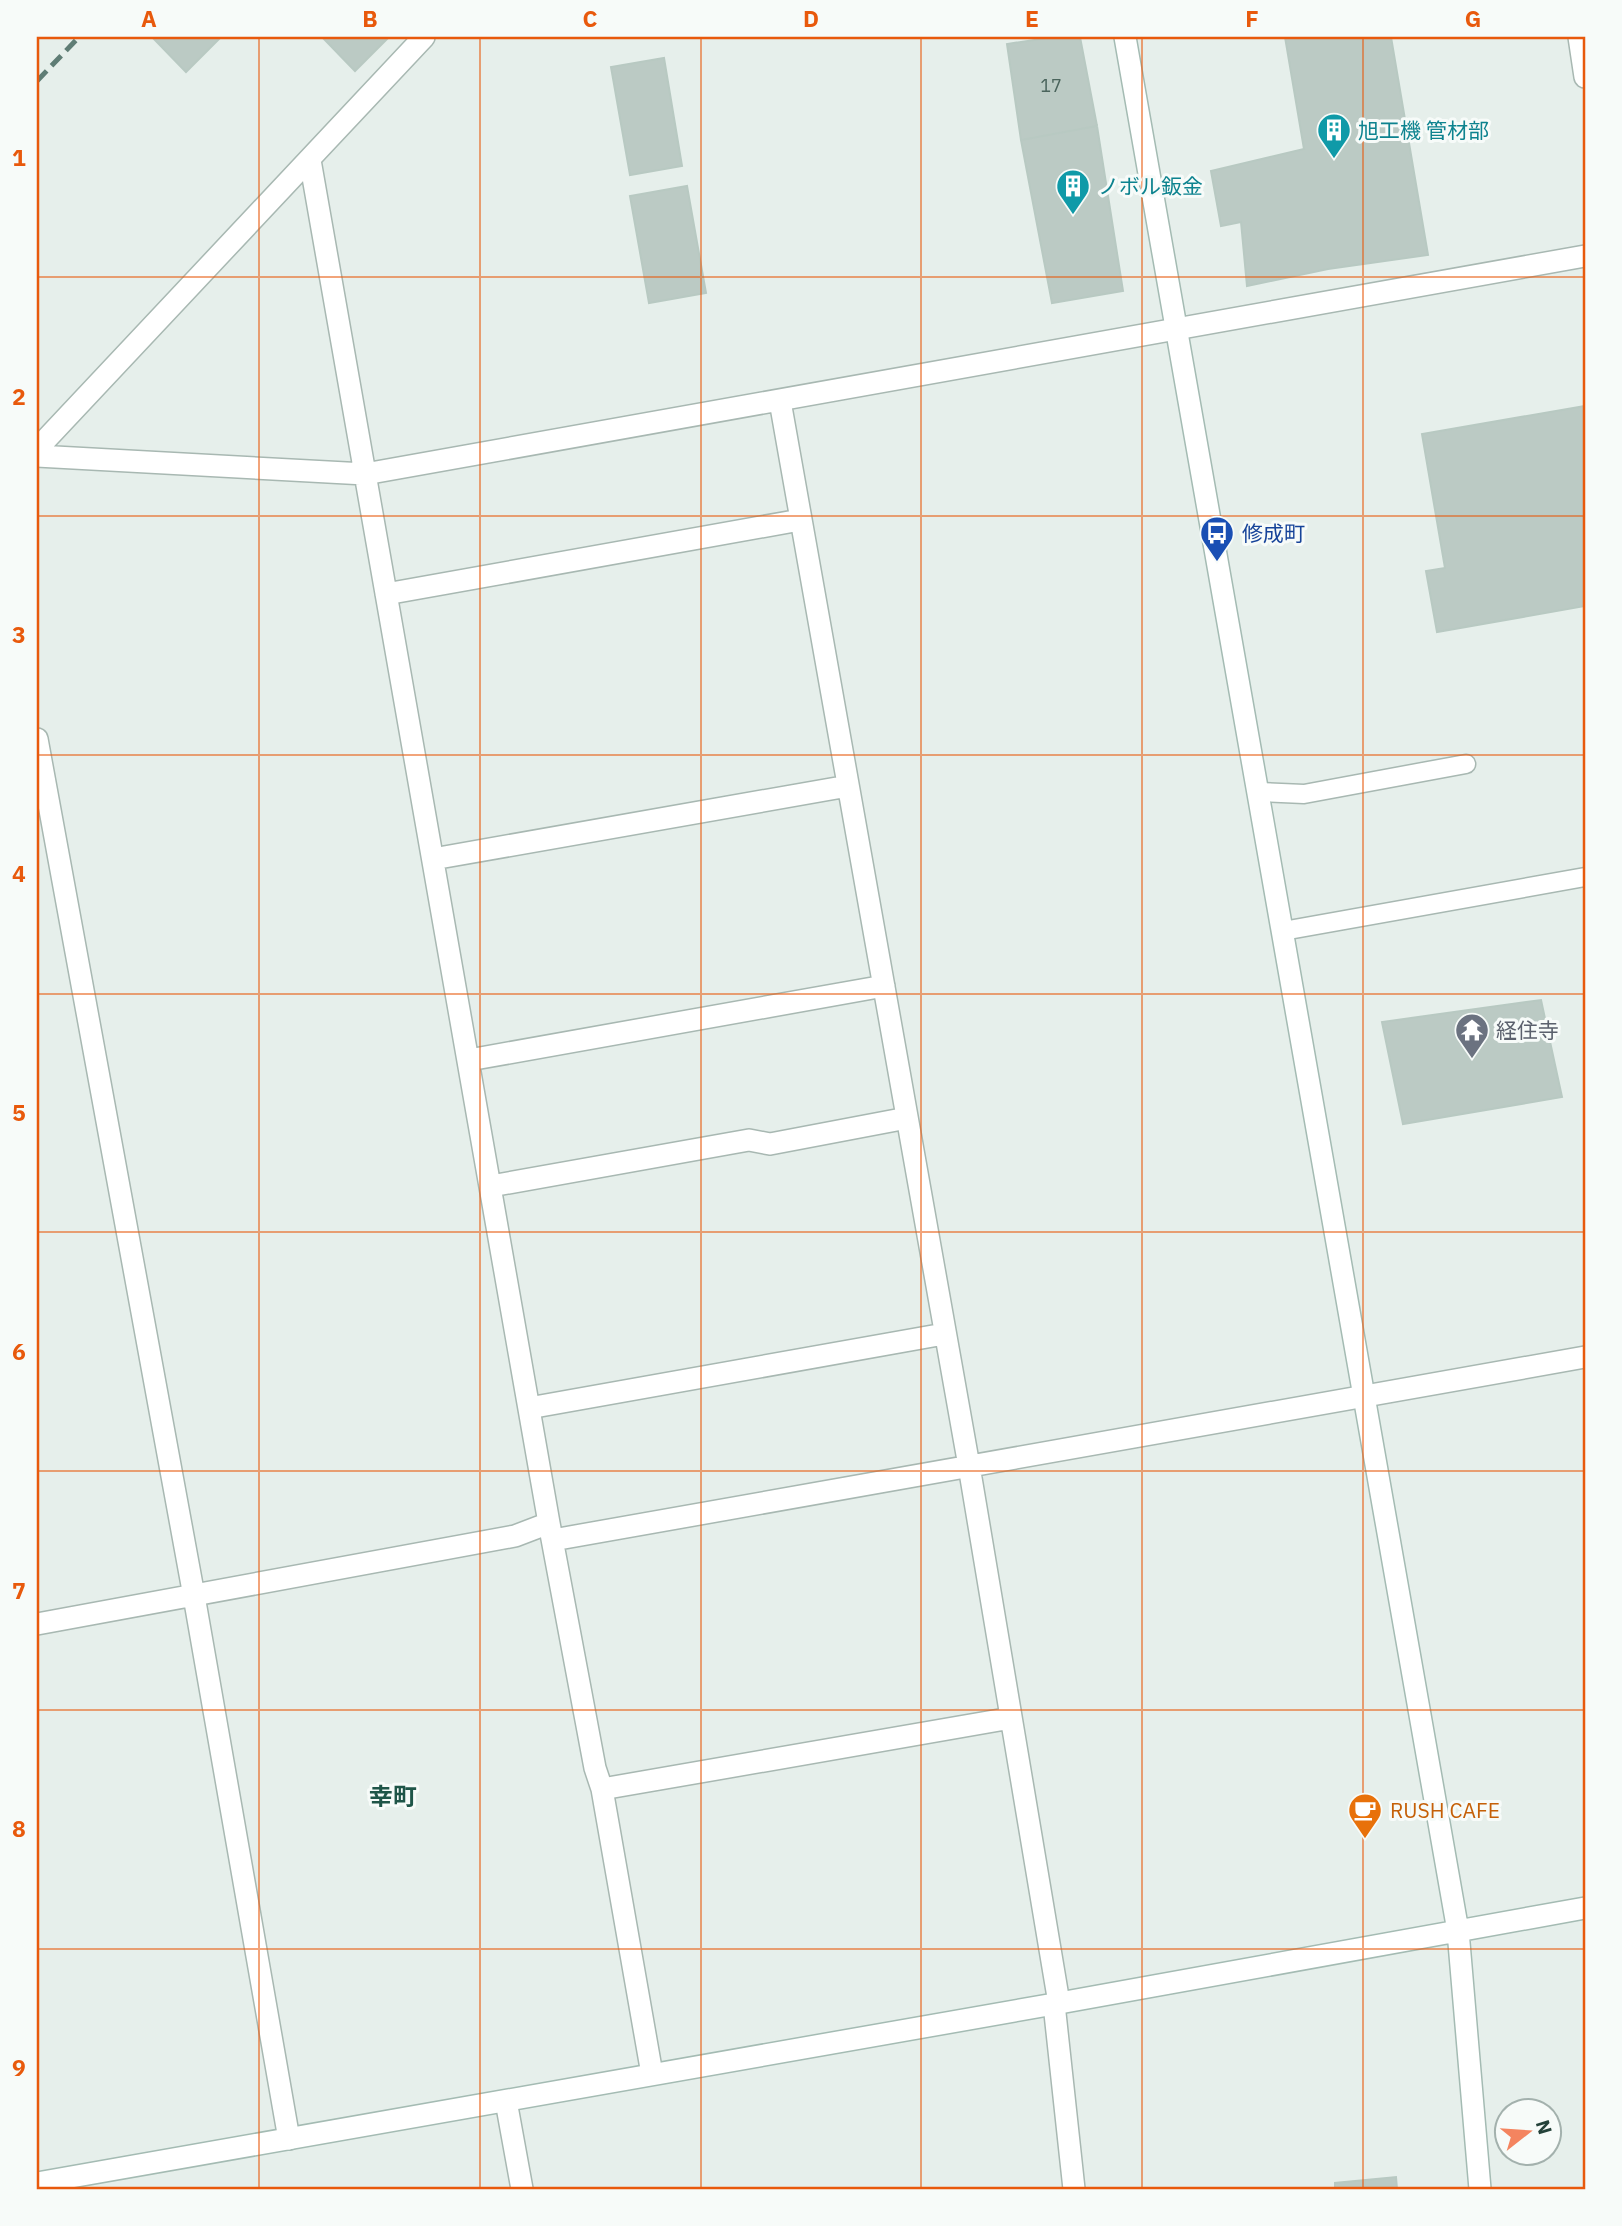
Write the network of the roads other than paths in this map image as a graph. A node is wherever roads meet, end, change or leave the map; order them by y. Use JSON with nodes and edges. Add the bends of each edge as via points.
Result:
{"nodes":[{"id":1,"x":424,"y":37,"type":"edge"},
{"id":2,"x":1125,"y":37,"type":"edge"},
{"id":3,"x":1578,"y":37,"type":"edge"},
{"id":4,"x":1585,"y":77,"type":"edge"},
{"id":5,"x":310,"y":160,"type":"junction"},
{"id":6,"x":1585,"y":257,"type":"edge"},
{"id":7,"x":1176,"y":328,"type":"junction"},
{"id":8,"x":780,"y":401,"type":"junction"},
{"id":9,"x":37,"y":449,"type":"edge"},
{"id":10,"x":37,"y":456,"type":"edge"},
{"id":11,"x":365,"y":474,"type":"junction"},
{"id":12,"x":800,"y":520,"type":"junction"},
{"id":13,"x":386,"y":594,"type":"junction"},
{"id":14,"x":37,"y":739,"type":"edge"},
{"id":15,"x":1466,"y":764,"type":"dead end"},
{"id":16,"x":848,"y":786,"type":"junction"},
{"id":17,"x":1258,"y":792,"type":"junction"},
{"id":18,"x":433,"y":859,"type":"junction"},
{"id":19,"x":1585,"y":877,"type":"edge"},
{"id":20,"x":1283,"y":931,"type":"junction"},
{"id":21,"x":884,"y":986,"type":"junction"},
{"id":22,"x":469,"y":1060,"type":"junction"},
{"id":23,"x":907,"y":1118,"type":"junction"},
{"id":24,"x":491,"y":1186,"type":"junction"},
{"id":25,"x":944,"y":1334,"type":"junction"},
{"id":26,"x":1585,"y":1357,"type":"edge"},
{"id":27,"x":1364,"y":1397,"type":"junction"},
{"id":28,"x":529,"y":1408,"type":"junction"},
{"id":29,"x":969,"y":1466,"type":"junction"},
{"id":30,"x":551,"y":1531,"type":"junction"},
{"id":31,"x":194,"y":1596,"type":"junction"},
{"id":32,"x":37,"y":1625,"type":"edge"},
{"id":33,"x":1012,"y":1718,"type":"junction"},
{"id":34,"x":602,"y":1789,"type":"junction"},
{"id":35,"x":1585,"y":1908,"type":"edge"},
{"id":36,"x":1458,"y":1931,"type":"junction"},
{"id":37,"x":1057,"y":2004,"type":"junction"},
{"id":38,"x":652,"y":2074,"type":"junction"},
{"id":39,"x":506,"y":2101,"type":"junction"},
{"id":40,"x":289,"y":2138,"type":"junction"},
{"id":41,"x":37,"y":2183,"type":"edge"},
{"id":42,"x":522,"y":2189,"type":"edge"},
{"id":43,"x":1074,"y":2189,"type":"edge"},
{"id":44,"x":1480,"y":2189,"type":"edge"}],
"edges":[{"from":1,"to":5,"type":"street"},
{"from":2,"to":7,"type":"street"},
{"from":3,"to":4,"type":"street"},
{"from":5,"to":9,"type":"street"},
{"from":5,"to":11,"type":"street"},
{"from":6,"to":7,"type":"street"},
{"from":7,"to":8,"type":"street"},
{"from":7,"to":17,"type":"street"},
{"from":8,"to":11,"type":"street"},
{"from":8,"to":12,"type":"street"},
{"from":10,"to":11,"type":"street"},
{"from":11,"to":13,"type":"street"},
{"from":12,"to":13,"type":"street"},
{"from":12,"to":16,"type":"street"},
{"from":13,"to":18,"type":"street"},
{"from":14,"to":31,"type":"street"},
{"from":15,"to":17,"type":"lane","via":[[1304,794]]},
{"from":16,"to":18,"type":"street"},
{"from":16,"to":21,"type":"street"},
{"from":17,"to":20,"type":"street"},
{"from":18,"to":22,"type":"street"},
{"from":19,"to":20,"type":"lane"},
{"from":20,"to":27,"type":"street"},
{"from":21,"to":22,"type":"street"},
{"from":21,"to":23,"type":"street"},
{"from":22,"to":24,"type":"street"},
{"from":23,"to":24,"type":"street","via":[[770,1144],[749,1140]]},
{"from":23,"to":25,"type":"street"},
{"from":24,"to":28,"type":"street"},
{"from":25,"to":28,"type":"street"},
{"from":25,"to":29,"type":"street"},
{"from":26,"to":27,"type":"street"},
{"from":27,"to":29,"type":"street"},
{"from":27,"to":36,"type":"street"},
{"from":28,"to":30,"type":"street"},
{"from":29,"to":30,"type":"street"},
{"from":29,"to":33,"type":"street"},
{"from":30,"to":31,"type":"street"},
{"from":30,"to":34,"type":"street"},
{"from":31,"to":32,"type":"street"},
{"from":31,"to":40,"type":"street"},
{"from":33,"to":34,"type":"street"},
{"from":33,"to":37,"type":"street"},
{"from":34,"to":38,"type":"street"},
{"from":35,"to":36,"type":"street"},
{"from":36,"to":37,"type":"street"},
{"from":36,"to":44,"type":"street"},
{"from":37,"to":38,"type":"street"},
{"from":37,"to":43,"type":"street"},
{"from":38,"to":39,"type":"street"},
{"from":39,"to":40,"type":"street"},
{"from":39,"to":42,"type":"street"},
{"from":40,"to":41,"type":"street"}]}
